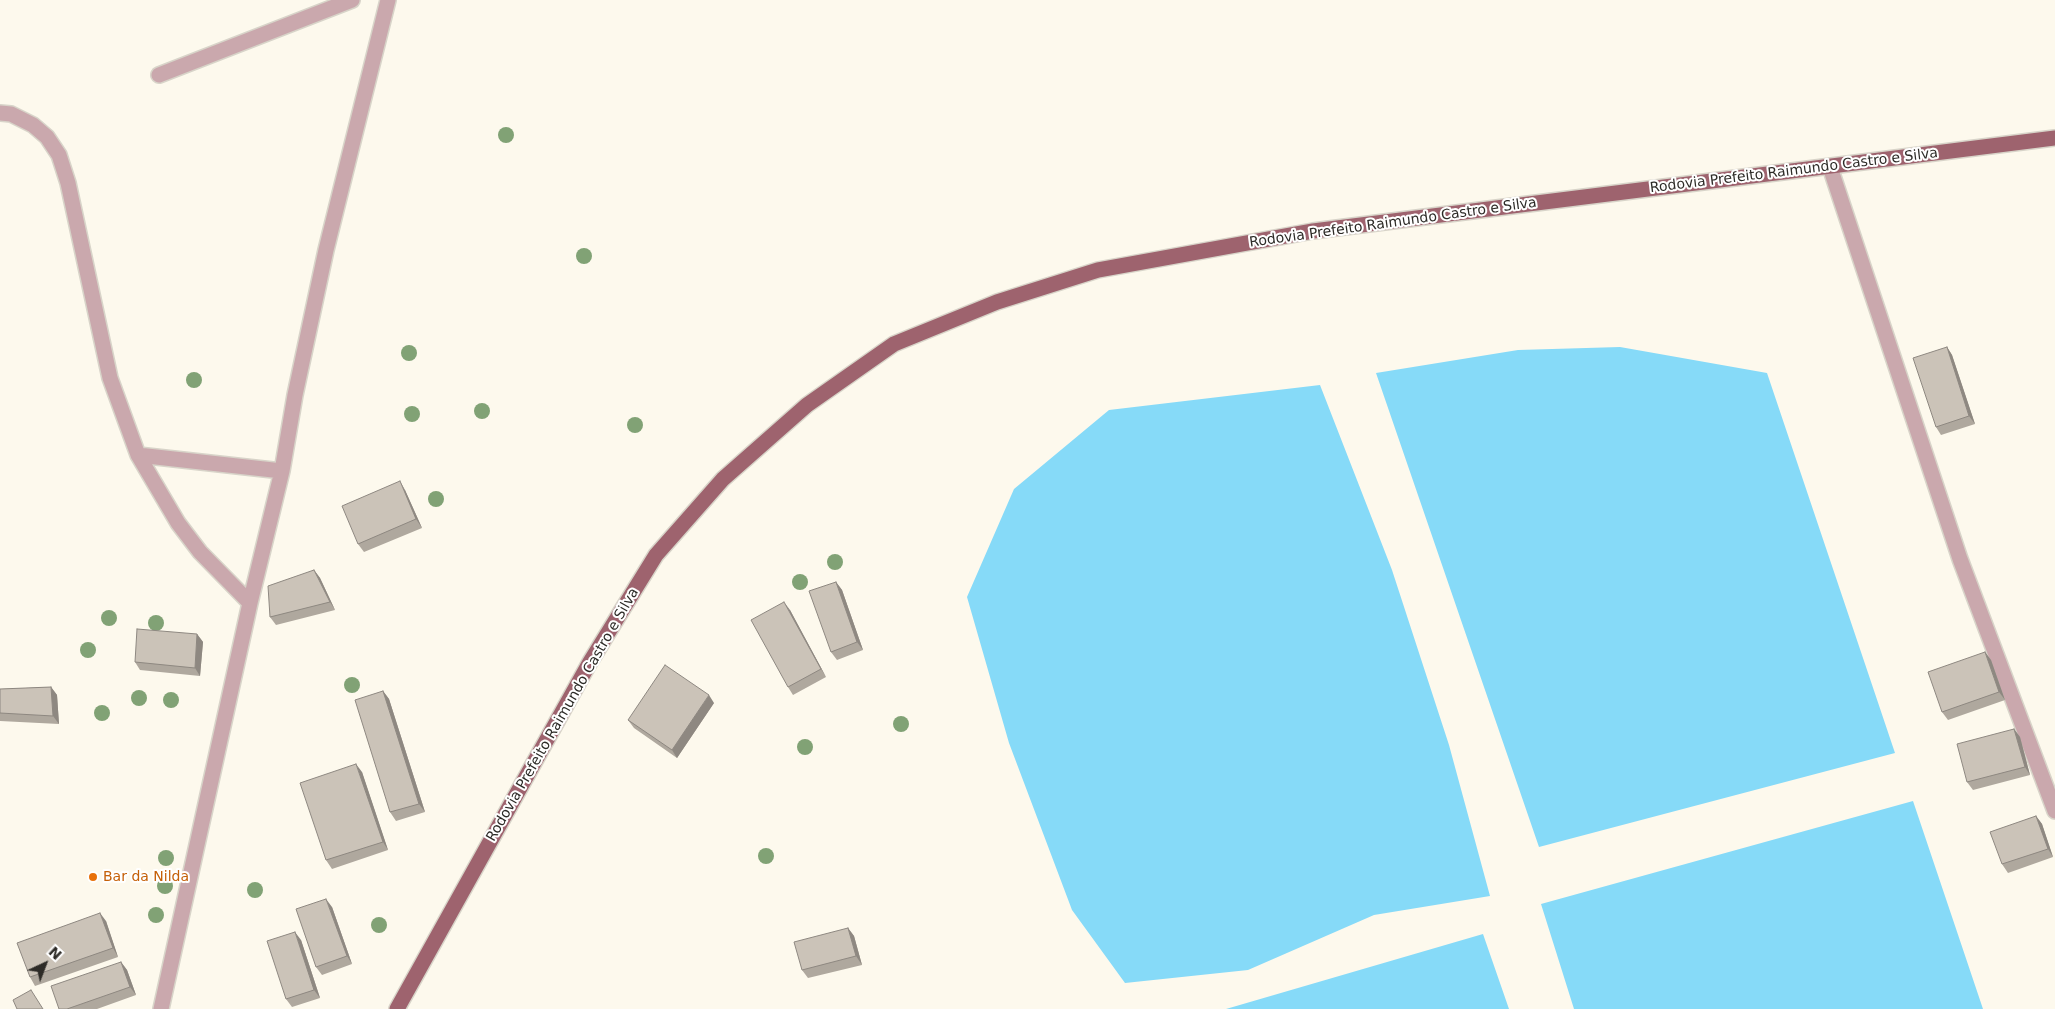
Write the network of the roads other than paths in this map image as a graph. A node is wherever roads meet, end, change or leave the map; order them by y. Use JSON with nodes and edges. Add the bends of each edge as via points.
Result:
{"nodes":[{"id":1,"x":352,"y":0,"type":"edge"},
{"id":2,"x":388,"y":0,"type":"edge"},
{"id":3,"x":159,"y":75,"type":"dead end"},
{"id":4,"x":0,"y":113,"type":"edge"},
{"id":5,"x":2055,"y":138,"type":"edge"},
{"id":6,"x":1830,"y":167,"type":"junction"},
{"id":7,"x":138,"y":455,"type":"junction"},
{"id":8,"x":282,"y":471,"type":"junction"},
{"id":9,"x":250,"y":603,"type":"junction"},
{"id":10,"x":2055,"y":811,"type":"edge"},
{"id":11,"x":161,"y":1009,"type":"edge"},
{"id":12,"x":397,"y":1009,"type":"edge"}],
"edges":[{"from":1,"to":3,"type":"street"},
{"from":2,"to":8,"type":"street","via":[[326,250]]},
{"from":4,"to":7,"type":"street","via":[[11,114],[33,124],[47,137],[59,156],[68,183],[110,378]]},
{"from":5,"to":6,"type":"main road","name":"Rodovia Prefeito Raimundo Castro e Silva"},
{"from":6,"to":10,"type":"street","via":[[1960,559]]},
{"from":6,"to":12,"type":"main road","name":"Rodovia Prefeito Raimundo Castro e Silva","via":[[1313,231],[1098,270],[997,302],[894,344],[807,405],[751,454],[723,479],[656,556],[590,662]]},
{"from":7,"to":8,"type":"street"},
{"from":7,"to":9,"type":"street","via":[[183,530]]},
{"from":8,"to":9,"type":"street"},
{"from":9,"to":11,"type":"street"}]}
